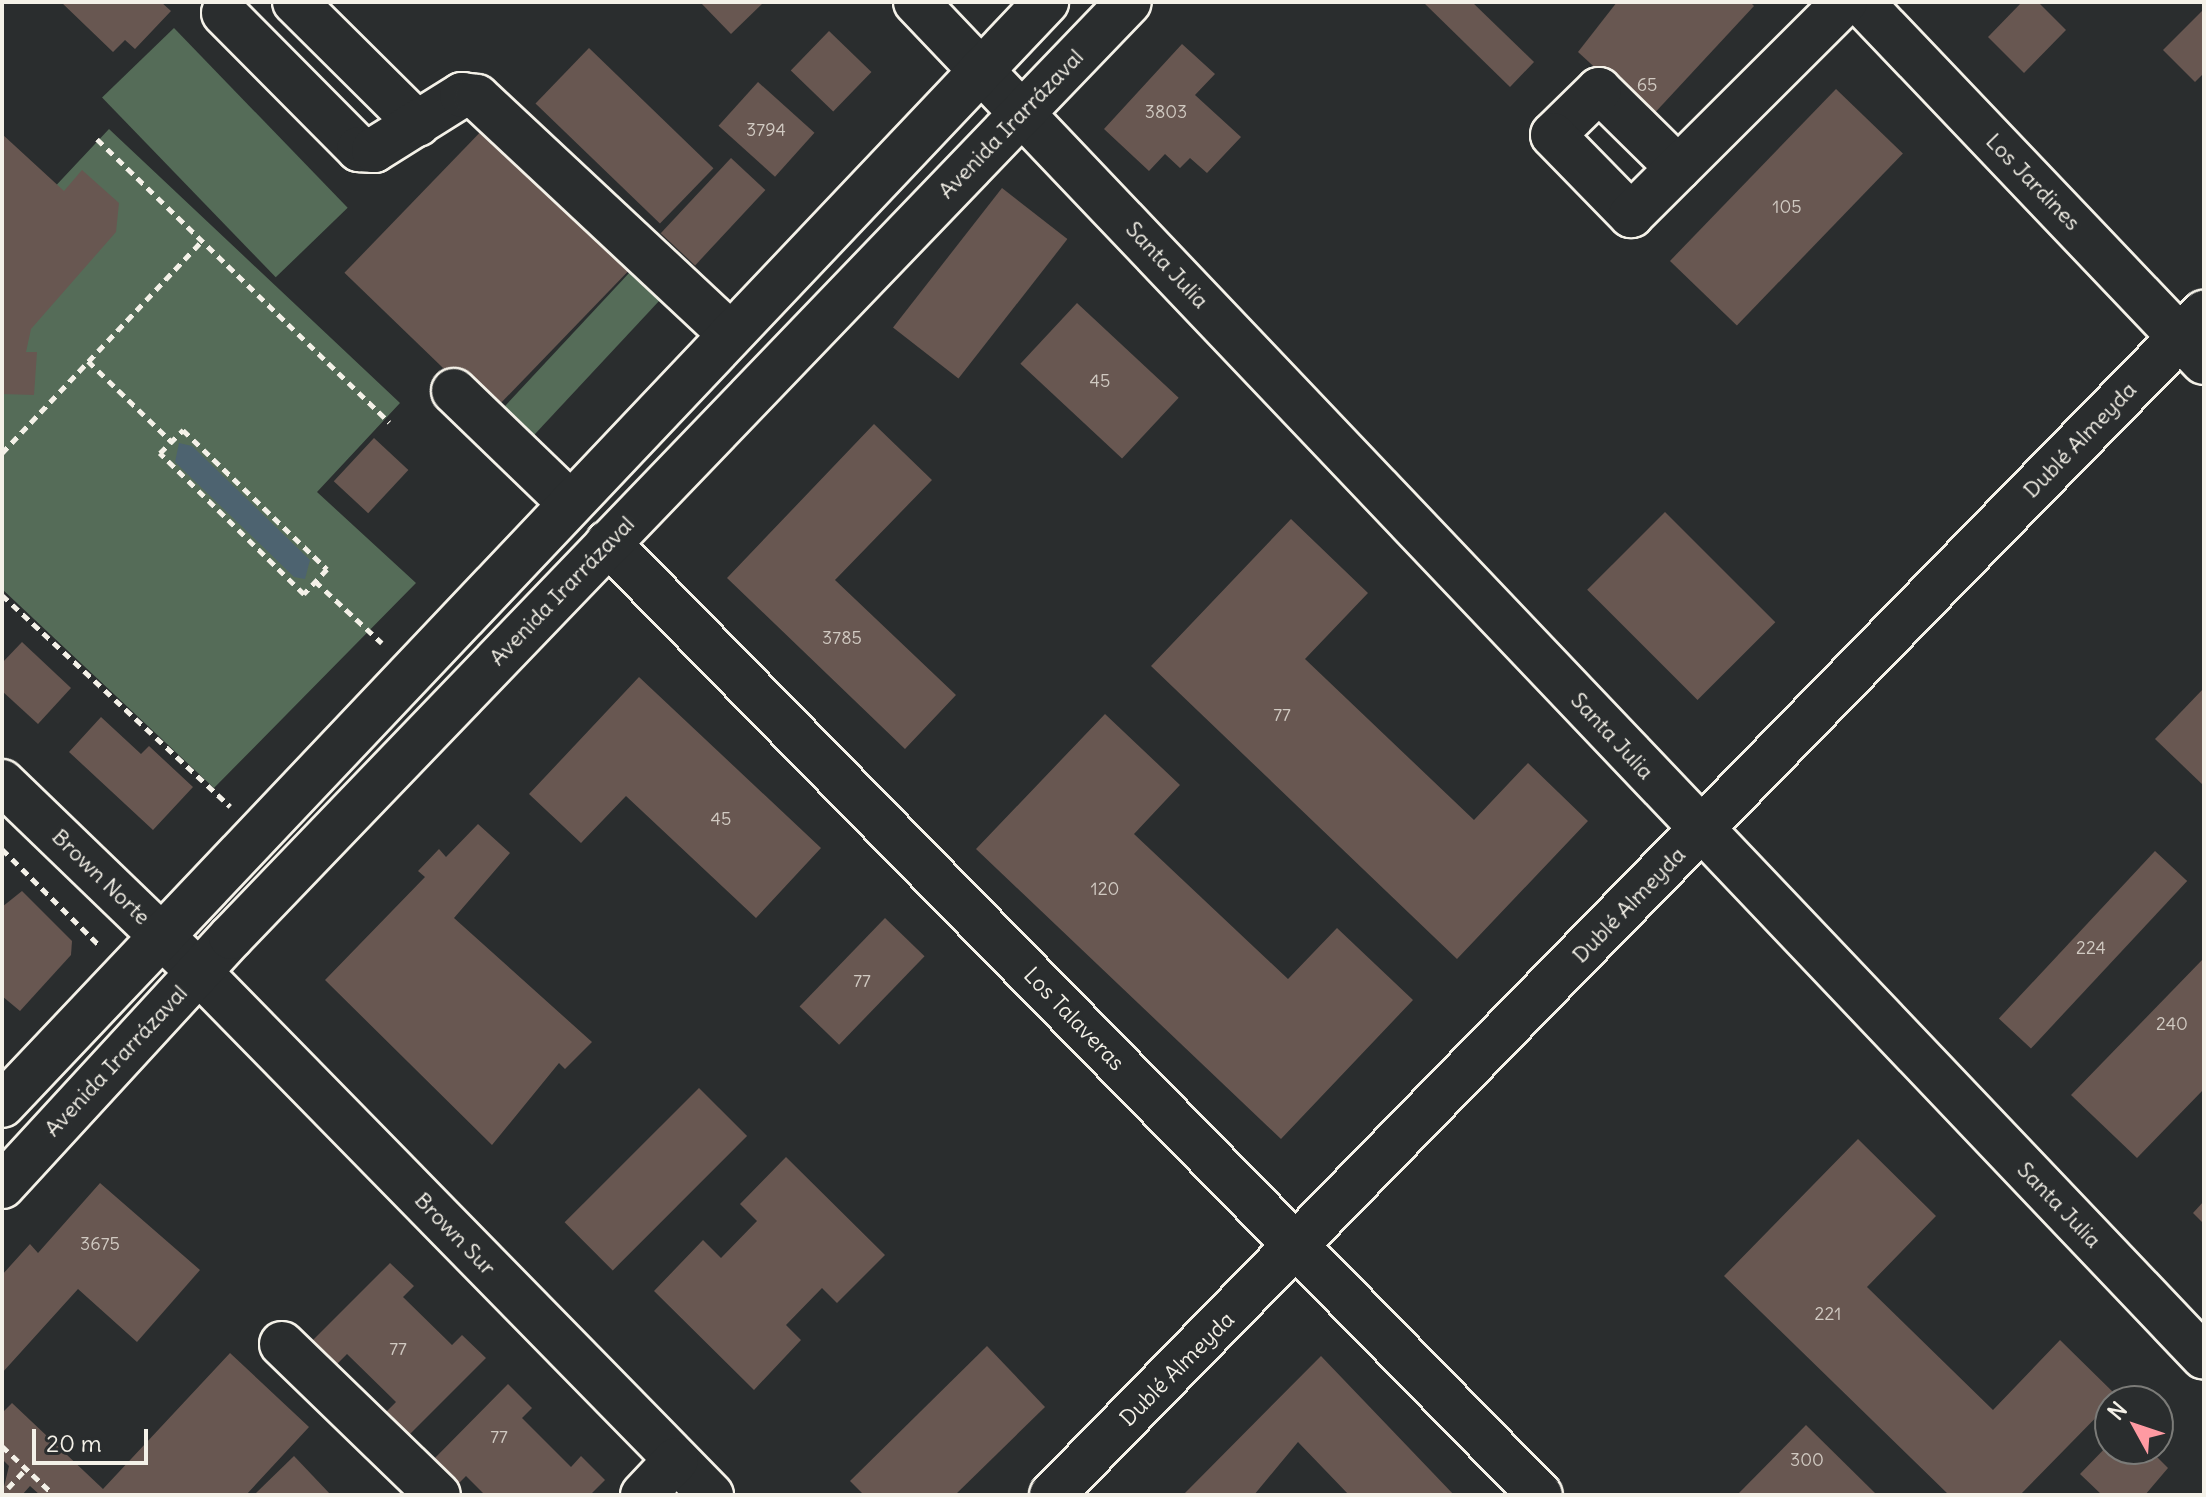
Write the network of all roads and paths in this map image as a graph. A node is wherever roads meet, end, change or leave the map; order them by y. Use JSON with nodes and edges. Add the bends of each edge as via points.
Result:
{"nodes":[{"id":1,"x":295,"y":2,"type":"edge"},
{"id":2,"x":916,"y":2,"type":"edge"},
{"id":3,"x":1046,"y":2,"type":"edge"},
{"id":4,"x":1129,"y":2,"type":"edge"},
{"id":5,"x":1845,"y":2,"type":"edge"},
{"id":6,"x":1861,"y":2,"type":"edge"},
{"id":7,"x":224,"y":13,"type":"dead end"},
{"id":8,"x":981,"y":70,"type":"junction"},
{"id":9,"x":1022,"y":112,"type":"junction"},
{"id":10,"x":418,"y":124,"type":"junction"},
{"id":11,"x":97,"y":139,"type":"dead end"},
{"id":12,"x":1678,"y":168,"type":"dead end"},
{"id":13,"x":202,"y":241,"type":"junction"},
{"id":14,"x":730,"y":334,"type":"junction"},
{"id":15,"x":2196,"y":337,"type":"edge"},
{"id":16,"x":88,"y":361,"type":"junction"},
{"id":17,"x":454,"y":391,"type":"dead end"},
{"id":18,"x":389,"y":422,"type":"dead end"},
{"id":19,"x":172,"y":442,"type":"junction"},
{"id":20,"x":2,"y":453,"type":"edge"},
{"id":21,"x":570,"y":503,"type":"junction"},
{"id":22,"x":608,"y":543,"type":"junction"},
{"id":23,"x":315,"y":581,"type":"junction"},
{"id":24,"x":2,"y":595,"type":"edge"},
{"id":25,"x":377,"y":638,"type":"dead end"},
{"id":26,"x":2,"y":782,"type":"edge"},
{"id":27,"x":223,"y":801,"type":"dead end"},
{"id":28,"x":1701,"y":829,"type":"junction"},
{"id":29,"x":2,"y":849,"type":"edge"},
{"id":30,"x":161,"y":935,"type":"junction"},
{"id":31,"x":107,"y":953,"type":"dead end"},
{"id":32,"x":199,"y":972,"type":"junction"},
{"id":33,"x":2,"y":1105,"type":"edge"},
{"id":34,"x":2,"y":1186,"type":"edge"},
{"id":35,"x":1298,"y":1247,"type":"junction"},
{"id":36,"x":282,"y":1344,"type":"dead end"},
{"id":37,"x":2204,"y":1357,"type":"edge"},
{"id":38,"x":2,"y":1446,"type":"edge"},
{"id":39,"x":676,"y":1460,"type":"junction"},
{"id":40,"x":26,"y":1469,"type":"junction"},
{"id":41,"x":8,"y":1488,"type":"dead end"},
{"id":42,"x":54,"y":1495,"type":"edge"},
{"id":43,"x":438,"y":1495,"type":"edge"},
{"id":44,"x":643,"y":1495,"type":"edge"},
{"id":45,"x":711,"y":1495,"type":"edge"},
{"id":46,"x":1052,"y":1495,"type":"edge"},
{"id":47,"x":1540,"y":1495,"type":"edge"}],
"edges":[{"from":1,"to":10,"type":"main road"},
{"from":2,"to":8,"type":"main road","name":"Santa Julia"},
{"from":3,"to":8,"type":"main road"},
{"from":4,"to":9,"type":"main road","name":"Avenida Irarrázaval"},
{"from":5,"to":12,"type":"main road"},
{"from":6,"to":15,"type":"main road","name":"Los Jardines"},
{"from":7,"to":10,"type":"main road","via":[[359,149],[374,150]]},
{"from":8,"to":9,"type":"main road","name":"Santa Julia"},
{"from":8,"to":14,"type":"main road"},
{"from":9,"to":22,"type":"main road","name":"Avenida Irarrázaval"},
{"from":9,"to":28,"type":"main road","name":"Santa Julia"},
{"from":10,"to":14,"type":"main road","via":[[462,95],[477,97]]},
{"from":11,"to":13,"type":"path"},
{"from":13,"to":16,"type":"path"},
{"from":13,"to":18,"type":"path"},
{"from":14,"to":21,"type":"main road"},
{"from":15,"to":28,"type":"main road","name":"Dublé Almeyda"},
{"from":16,"to":19,"type":"path"},
{"from":16,"to":20,"type":"path"},
{"from":17,"to":21,"type":"main road"},
{"from":19,"to":23,"type":"path","via":[[183,430],[316,558],[327,569]]},
{"from":19,"to":23,"type":"path","via":[[160,453],[304,594]]},
{"from":21,"to":30,"type":"main road"},
{"from":22,"to":32,"type":"main road","name":"Avenida Irarrázaval"},
{"from":22,"to":35,"type":"main road","name":"Los Talaveras"},
{"from":23,"to":25,"type":"path"},
{"from":24,"to":27,"type":"path"},
{"from":26,"to":30,"type":"main road","name":"Brown Norte"},
{"from":28,"to":35,"type":"main road","name":"Dublé Almeyda"},
{"from":28,"to":37,"type":"main road","name":"Santa Julia"},
{"from":29,"to":31,"type":"path"},
{"from":30,"to":32,"type":"main road","name":"Brown Norte"},
{"from":30,"to":33,"type":"main road"},
{"from":32,"to":34,"type":"main road","name":"Avenida Irarrázaval"},
{"from":32,"to":39,"type":"main road","name":"Brown Sur"},
{"from":35,"to":46,"type":"main road","name":"Dublé Almeyda"},
{"from":35,"to":47,"type":"main road","name":"Los Talaveras"},
{"from":36,"to":43,"type":"main road"},
{"from":38,"to":40,"type":"path"},
{"from":39,"to":44,"type":"main road"},
{"from":39,"to":45,"type":"main road","name":"Brown Sur"},
{"from":40,"to":41,"type":"path"},
{"from":40,"to":42,"type":"path"}]}
